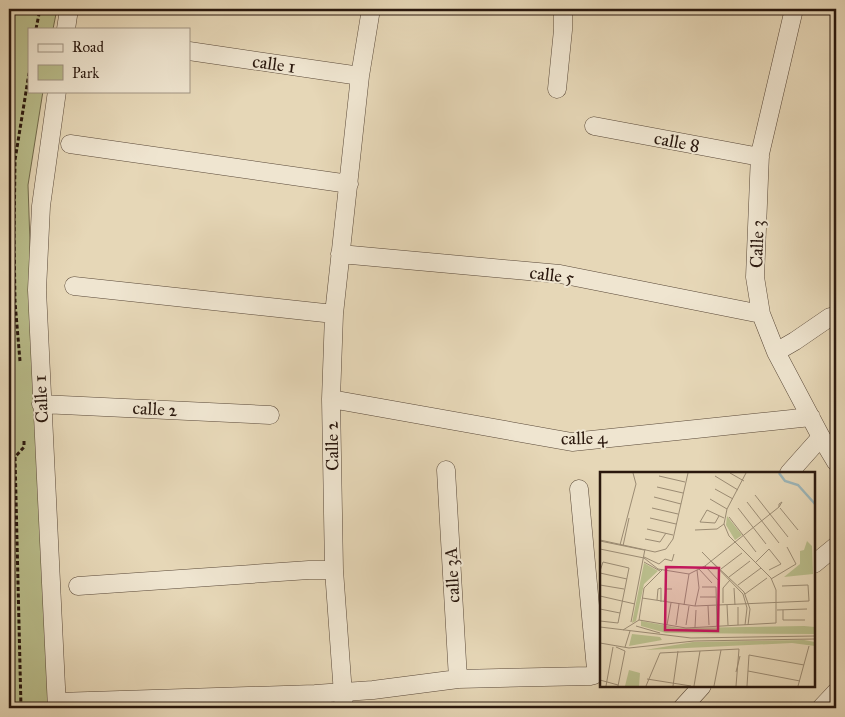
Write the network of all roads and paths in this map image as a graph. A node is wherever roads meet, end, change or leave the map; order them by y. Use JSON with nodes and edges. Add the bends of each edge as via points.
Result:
{"nodes":[{"id":1,"x":40,"y":9,"type":"edge"},
{"id":2,"x":69,"y":9,"type":"edge"},
{"id":3,"x":371,"y":9,"type":"edge"},
{"id":4,"x":562,"y":9,"type":"edge"},
{"id":5,"x":791,"y":10,"type":"edge"},
{"id":6,"x":36,"y":28,"type":"edge"},
{"id":7,"x":66,"y":28,"type":"edge"},
{"id":8,"x":190,"y":52,"type":"edge"},
{"id":9,"x":360,"y":76,"type":"junction"},
{"id":10,"x":557,"y":89,"type":"dead end"},
{"id":11,"x":57,"y":92,"type":"edge"},
{"id":12,"x":594,"y":126,"type":"dead end"},
{"id":13,"x":70,"y":144,"type":"dead end"},
{"id":14,"x":760,"y":157,"type":"junction"},
{"id":15,"x":349,"y":184,"type":"junction"},
{"id":16,"x":340,"y":254,"type":"junction"},
{"id":17,"x":74,"y":286,"type":"dead end"},
{"id":18,"x":334,"y":314,"type":"junction"},
{"id":19,"x":761,"y":314,"type":"junction"},
{"id":20,"x":830,"y":316,"type":"dead end"},
{"id":21,"x":776,"y":352,"type":"junction"},
{"id":22,"x":331,"y":399,"type":"junction"},
{"id":23,"x":41,"y":404,"type":"junction"},
{"id":24,"x":270,"y":415,"type":"dead end"},
{"id":25,"x":810,"y":417,"type":"junction"},
{"id":26,"x":821,"y":437,"type":"junction"},
{"id":27,"x":9,"y":456,"type":"edge"},
{"id":28,"x":836,"y":462,"type":"edge"},
{"id":29,"x":446,"y":470,"type":"dead end"},
{"id":30,"x":789,"y":472,"type":"edge"},
{"id":31,"x":579,"y":490,"type":"dead end"},
{"id":32,"x":836,"y":546,"type":"edge"},
{"id":33,"x":815,"y":563,"type":"edge"},
{"id":34,"x":334,"y":570,"type":"junction"},
{"id":35,"x":78,"y":586,"type":"dead end"},
{"id":36,"x":458,"y":680,"type":"junction"},
{"id":37,"x":701,"y":687,"type":"edge"},
{"id":38,"x":836,"y":692,"type":"edge"},
{"id":39,"x":343,"y":700,"type":"edge"},
{"id":40,"x":57,"y":705,"type":"edge"},
{"id":41,"x":21,"y":708,"type":"edge"},
{"id":42,"x":682,"y":708,"type":"edge"},
{"id":43,"x":822,"y":708,"type":"edge"}],
"edges":[{"from":1,"to":6,"type":"path"},
{"from":2,"to":7,"type":"street"},
{"from":3,"to":9,"type":"street","name":"Calle 2"},
{"from":4,"to":10,"type":"street"},
{"from":5,"to":14,"type":"street","name":"Calle 3"},
{"from":8,"to":9,"type":"street","name":"calle 1"},
{"from":9,"to":15,"type":"street","name":"Calle 2"},
{"from":11,"to":23,"type":"street","name":"Calle 1","via":[[42,206],[36,290]]},
{"from":12,"to":14,"type":"street","name":"calle 8"},
{"from":13,"to":15,"type":"street"},
{"from":14,"to":19,"type":"street","name":"Calle 3","via":[[756,277]]},
{"from":15,"to":16,"type":"street","name":"Calle 2"},
{"from":16,"to":18,"type":"street","name":"Calle 2"},
{"from":16,"to":19,"type":"street","name":"calle 5","via":[[560,274]]},
{"from":17,"to":18,"type":"street"},
{"from":18,"to":22,"type":"street","name":"Calle 2"},
{"from":19,"to":21,"type":"street","name":"Calle 3"},
{"from":20,"to":21,"type":"street"},
{"from":21,"to":25,"type":"street","name":"Calle 3"},
{"from":22,"to":25,"type":"street","name":"calle 4","via":[[572,442]]},
{"from":22,"to":34,"type":"street","name":"Calle 2"},
{"from":23,"to":24,"type":"street","name":"calle 2"},
{"from":23,"to":40,"type":"street","name":"Calle 1"},
{"from":25,"to":26,"type":"street","name":"Calle 3"},
{"from":26,"to":28,"type":"street","name":"Calle 3"},
{"from":26,"to":30,"type":"street"},
{"from":27,"to":41,"type":"path","via":[[15,457]]},
{"from":29,"to":36,"type":"street","name":"calle 3A"},
{"from":31,"to":36,"type":"street","via":[[596,668],[594,675]]},
{"from":32,"to":33,"type":"street"},
{"from":34,"to":35,"type":"street"},
{"from":34,"to":39,"type":"street","name":"Calle 2"},
{"from":36,"to":39,"type":"street","via":[[373,690]]},
{"from":37,"to":42,"type":"street"},
{"from":38,"to":43,"type":"street"},
{"from":39,"to":40,"type":"street","via":[[315,694]]}]}
